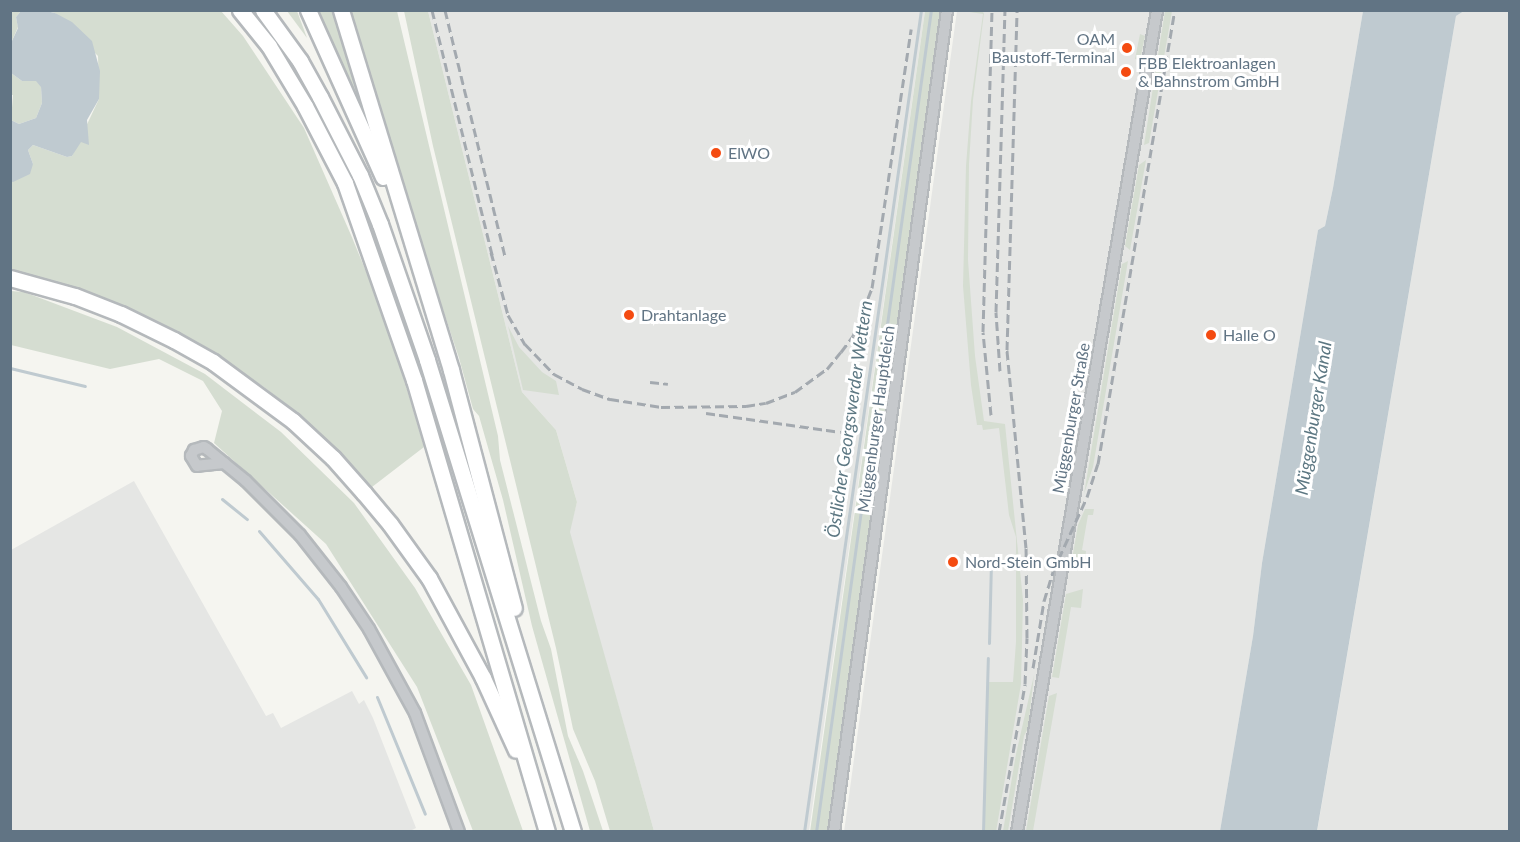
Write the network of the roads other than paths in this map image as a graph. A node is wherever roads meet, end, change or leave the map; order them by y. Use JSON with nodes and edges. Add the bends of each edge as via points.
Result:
{"nodes":[{"id":1,"x":240,"y":10,"type":"edge"},
{"id":2,"x":263,"y":10,"type":"edge"},
{"id":3,"x":308,"y":10,"type":"edge"},
{"id":4,"x":341,"y":10,"type":"edge"},
{"id":5,"x":947,"y":10,"type":"edge"},
{"id":6,"x":1157,"y":10,"type":"edge"},
{"id":7,"x":406,"y":229,"type":"junction"},
{"id":8,"x":10,"y":278,"type":"edge"},
{"id":9,"x":224,"y":464,"type":"dead end"},
{"id":10,"x":540,"y":719,"type":"junction"},
{"id":11,"x":535,"y":791,"type":"junction"},
{"id":12,"x":459,"y":831,"type":"edge"},
{"id":13,"x":547,"y":831,"type":"edge"},
{"id":14,"x":573,"y":831,"type":"edge"},
{"id":15,"x":834,"y":831,"type":"edge"},
{"id":16,"x":1017,"y":831,"type":"edge"}],
"edges":[{"from":1,"to":11,"type":"highway","via":[[269,46],[345,183],[414,380]]},
{"from":2,"to":10,"type":"highway","via":[[320,97],[380,224],[431,372]]},
{"from":3,"to":7,"type":"highway"},
{"from":4,"to":7,"type":"highway"},
{"from":5,"to":15,"type":"street","name":"Müggenburger Hauptdeich"},
{"from":6,"to":16,"type":"street","name":"Müggenburger Straße"},
{"from":7,"to":10,"type":"highway","via":[[477,461]]},
{"from":8,"to":11,"type":"highway","via":[[75,296],[174,340],[254,391],[333,458],[390,524],[429,578],[483,678]]},
{"from":9,"to":12,"type":"street","via":[[293,527],[355,606],[415,713]]},
{"from":10,"to":14,"type":"highway"},
{"from":11,"to":13,"type":"highway"}]}
